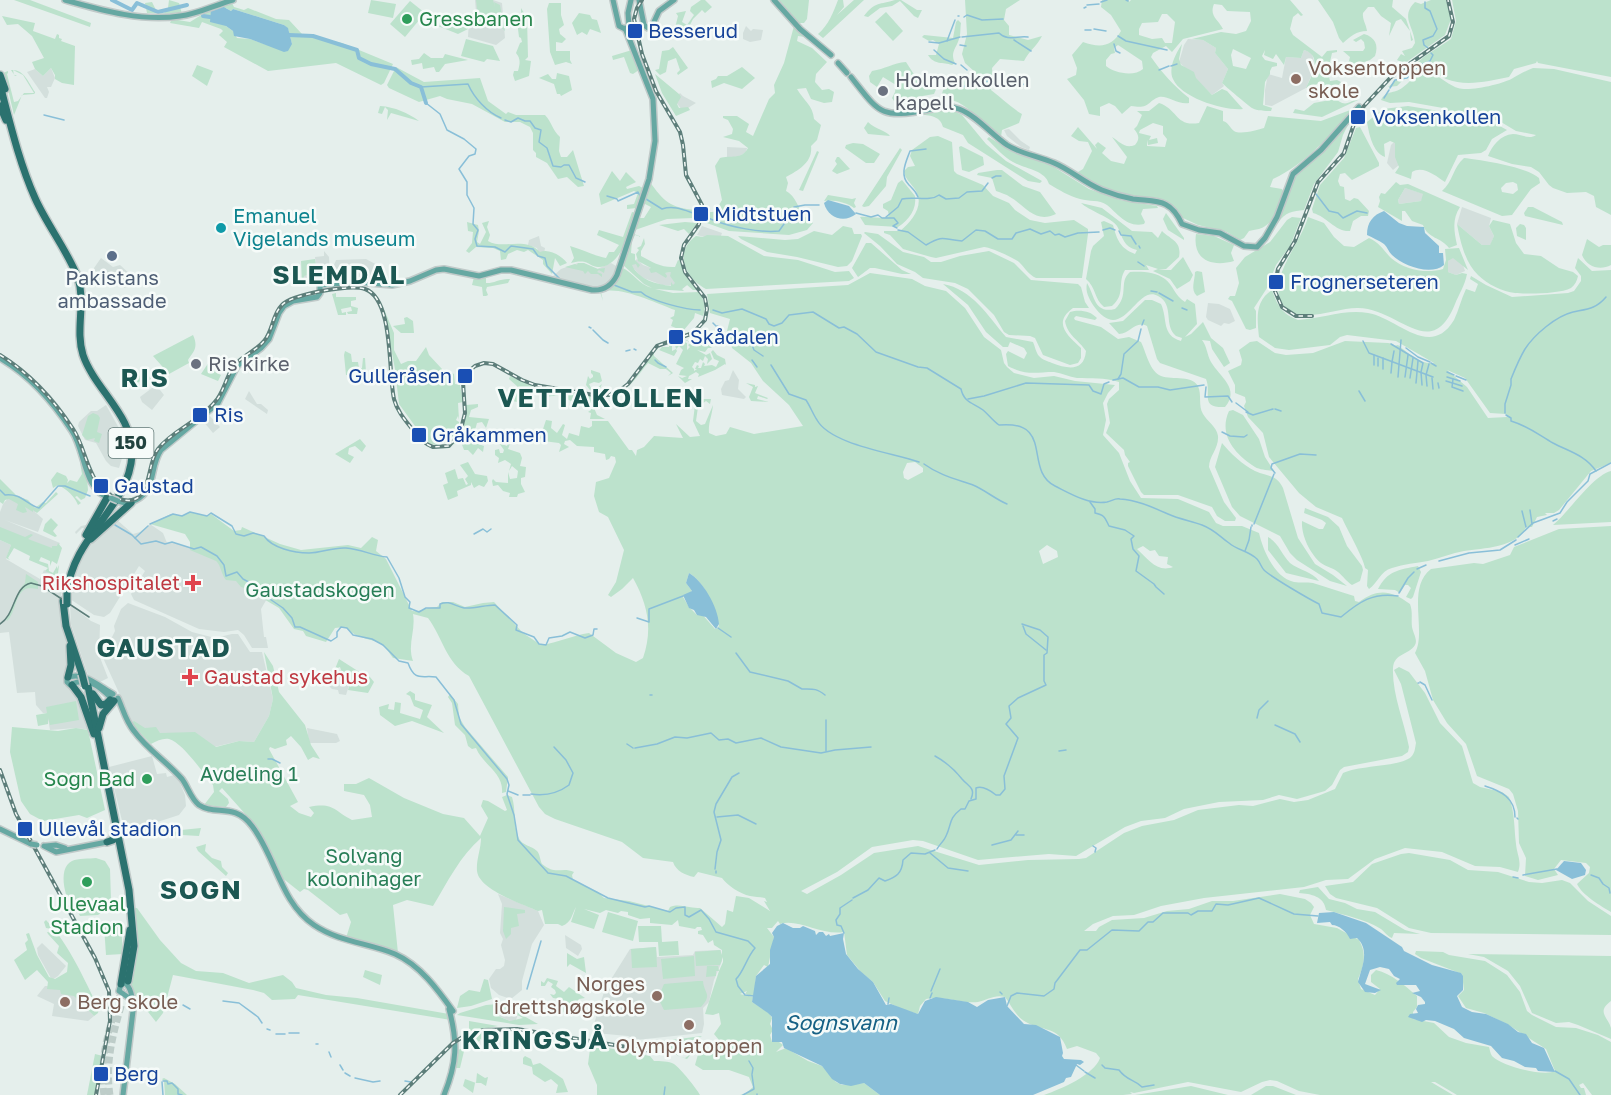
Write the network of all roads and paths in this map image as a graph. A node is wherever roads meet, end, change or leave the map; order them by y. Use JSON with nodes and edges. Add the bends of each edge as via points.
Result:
{"nodes":[{"id":1,"x":65,"y":0,"type":"edge"},
{"id":2,"x":233,"y":0,"type":"edge"},
{"id":3,"x":613,"y":0,"type":"edge"},
{"id":4,"x":631,"y":0,"type":"edge"},
{"id":5,"x":639,"y":0,"type":"edge"},
{"id":6,"x":674,"y":0,"type":"edge"},
{"id":7,"x":774,"y":0,"type":"edge"},
{"id":8,"x":626,"y":29,"type":"junction"},
{"id":9,"x":831,"y":55,"type":"dead end"},
{"id":10,"x":838,"y":63,"type":"dead end"},
{"id":11,"x":0,"y":75,"type":"edge"},
{"id":12,"x":0,"y":85,"type":"edge"},
{"id":13,"x":0,"y":94,"type":"edge"},
{"id":14,"x":0,"y":106,"type":"edge"},
{"id":15,"x":1359,"y":106,"type":"dead end"},
{"id":16,"x":13,"y":136,"type":"junction"},
{"id":17,"x":0,"y":357,"type":"edge"},
{"id":18,"x":107,"y":498,"type":"junction"},
{"id":19,"x":125,"y":503,"type":"junction"},
{"id":20,"x":85,"y":536,"type":"junction"},
{"id":21,"x":69,"y":577,"type":"junction"},
{"id":22,"x":65,"y":592,"type":"junction"},
{"id":23,"x":65,"y":603,"type":"junction"},
{"id":24,"x":67,"y":629,"type":"junction"},
{"id":25,"x":84,"y":674,"type":"junction"},
{"id":26,"x":72,"y":680,"type":"junction"},
{"id":27,"x":88,"y":686,"type":"junction"},
{"id":28,"x":114,"y":699,"type":"junction"},
{"id":29,"x":98,"y":746,"type":"junction"},
{"id":30,"x":115,"y":828,"type":"junction"},
{"id":31,"x":0,"y":829,"type":"edge"},
{"id":32,"x":107,"y":842,"type":"junction"},
{"id":33,"x":120,"y":851,"type":"junction"},
{"id":34,"x":126,"y":986,"type":"joint"},
{"id":35,"x":123,"y":1095,"type":"edge"},
{"id":36,"x":444,"y":1095,"type":"edge"}],
"edges":[{"from":1,"to":2,"type":"main road","via":[[128,15],[165,17],[191,14]]},
{"from":3,"to":8,"type":"main road","via":[[618,25]]},
{"from":4,"to":8,"type":"main road"},
{"from":5,"to":6,"type":"main road","via":[[648,28],[659,11]]},
{"from":7,"to":9,"type":"main road"},
{"from":8,"to":19,"type":"main road","via":[[653,99],[656,133],[651,172],[615,279],[608,286],[587,290],[506,270],[479,276],[443,269],[388,286],[320,283],[320,295],[316,298],[292,301],[282,308],[269,339],[237,366],[218,403],[159,452],[144,495]]},
{"from":10,"to":15,"type":"main road","via":[[882,111],[957,109],[1013,149],[1058,165],[1091,186],[1126,198],[1165,203],[1182,224],[1220,233],[1244,246],[1257,246],[1265,238],[1293,174],[1324,148]]},
{"from":11,"to":16,"type":"highway"},
{"from":12,"to":16,"type":"highway","number":"150"},
{"from":13,"to":16,"type":"highway","number":"150"},
{"from":14,"to":16,"type":"highway"},
{"from":16,"to":20,"type":"highway","number":"150","via":[[29,190],[76,281],[81,355],[121,421],[129,444],[129,464],[122,486]]},
{"from":16,"to":21,"type":"highway","number":"150","via":[[35,199],[78,279],[83,355],[125,423],[132,444],[124,487],[81,548]]},
{"from":17,"to":18,"type":"main road","via":[[35,386],[69,427],[88,472]]},
{"from":18,"to":19,"type":"main road","bridge":true},
{"from":18,"to":20,"type":"highway"},
{"from":19,"to":21,"type":"highway","via":[[86,545]]},
{"from":20,"to":22,"type":"highway","number":"150","via":[[70,562]]},
{"from":21,"to":22,"type":"highway","number":"150"},
{"from":22,"to":23,"type":"highway","number":"150","bridge":true},
{"from":23,"to":24,"type":"highway","number":"150"},
{"from":23,"to":25,"type":"highway","number":"150"},
{"from":24,"to":25,"type":"highway","number":"150"},
{"from":24,"to":26,"type":"highway"},
{"from":25,"to":27,"type":"highway","number":"150","bridge":true},
{"from":26,"to":28,"type":"main road","via":[[92,681]]},
{"from":26,"to":29,"type":"highway"},
{"from":27,"to":28,"type":"highway","via":[[100,705]]},
{"from":27,"to":29,"type":"highway","number":"150"},
{"from":28,"to":29,"type":"highway","via":[[100,722]]},
{"from":28,"to":36,"type":"main road","via":[[133,730],[180,777],[196,803],[232,811],[249,822],[289,896],[309,921],[337,937],[403,958],[438,990],[452,1015],[455,1037],[456,1057]]},
{"from":29,"to":30,"type":"highway","number":"150"},
{"from":30,"to":32,"type":"highway","via":[[114,838]]},
{"from":30,"to":33,"type":"highway","number":"150"},
{"from":31,"to":32,"type":"main road","via":[[56,849]]},
{"from":32,"to":33,"type":"highway"},
{"from":33,"to":34,"type":"highway","number":"150","via":[[129,890],[132,931],[132,959]]},
{"from":34,"to":35,"type":"main road","via":[[133,1018]]}]}
